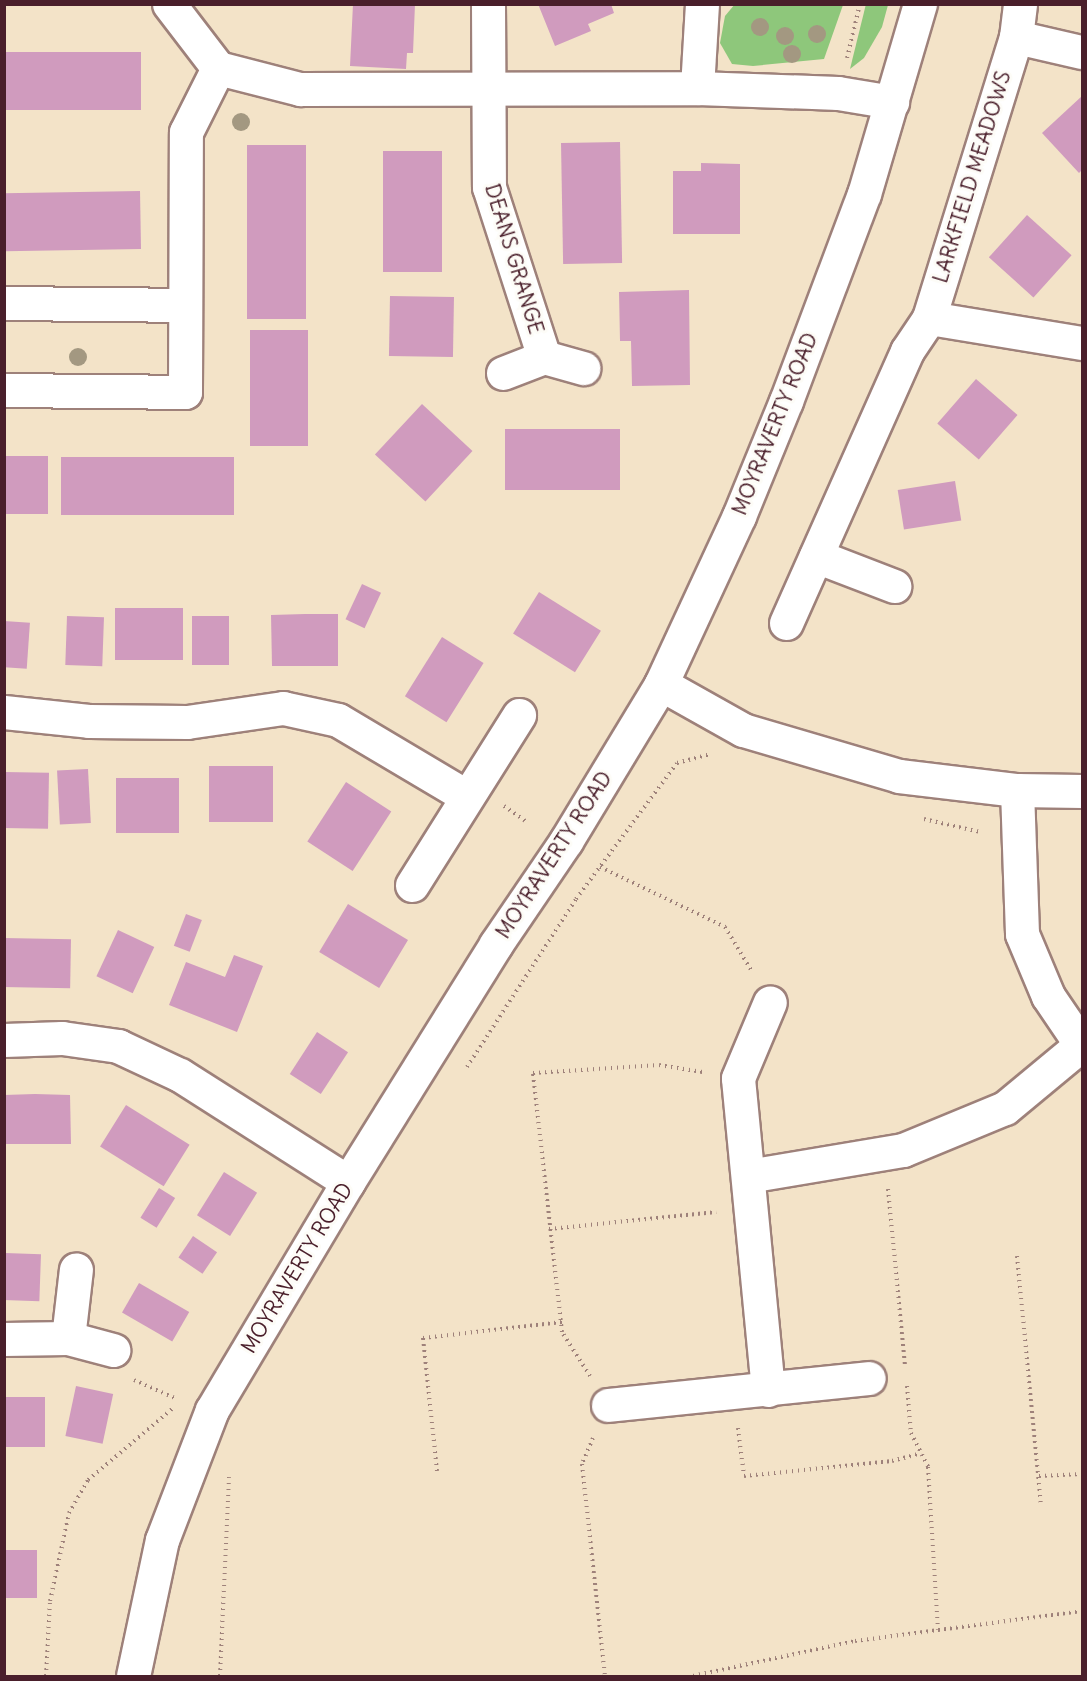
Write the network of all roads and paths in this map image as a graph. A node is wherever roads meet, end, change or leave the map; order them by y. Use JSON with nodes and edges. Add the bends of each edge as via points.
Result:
{"nodes":[{"id":1,"x":169,"y":4,"type":"edge"},
{"id":2,"x":488,"y":4,"type":"edge"},
{"id":3,"x":702,"y":4,"type":"edge"},
{"id":4,"x":860,"y":4,"type":"edge"},
{"id":5,"x":920,"y":4,"type":"edge"},
{"id":6,"x":1020,"y":4,"type":"edge"},
{"id":7,"x":1016,"y":37,"type":"junction"},
{"id":8,"x":1081,"y":52,"type":"edge"},
{"id":9,"x":218,"y":68,"type":"junction"},
{"id":10,"x":489,"y":88,"type":"junction"},
{"id":11,"x":698,"y":88,"type":"junction"},
{"id":12,"x":838,"y":93,"type":"junction"},
{"id":13,"x":892,"y":102,"type":"junction"},
{"id":14,"x":4,"y":303,"type":"edge"},
{"id":15,"x":185,"y":304,"type":"junction"},
{"id":16,"x":929,"y":318,"type":"junction"},
{"id":17,"x":1083,"y":343,"type":"edge"},
{"id":18,"x":544,"y":357,"type":"junction"},
{"id":19,"x":583,"y":368,"type":"dead end"},
{"id":20,"x":503,"y":373,"type":"dead end"},
{"id":21,"x":4,"y":390,"type":"edge"},
{"id":22,"x":816,"y":555,"type":"junction"},
{"id":23,"x":894,"y":586,"type":"dead end"},
{"id":24,"x":786,"y":623,"type":"dead end"},
{"id":25,"x":661,"y":684,"type":"junction"},
{"id":26,"x":4,"y":712,"type":"edge"},
{"id":27,"x":519,"y":715,"type":"dead end"},
{"id":28,"x":719,"y":756,"type":"dead end"},
{"id":29,"x":1017,"y":790,"type":"junction"},
{"id":30,"x":1083,"y":791,"type":"edge"},
{"id":31,"x":466,"y":796,"type":"junction"},
{"id":32,"x":919,"y":817,"type":"dead end"},
{"id":33,"x":1017,"y":840,"type":"junction"},
{"id":34,"x":600,"y":867,"type":"junction"},
{"id":35,"x":412,"y":885,"type":"dead end"},
{"id":36,"x":770,"y":1002,"type":"joint"},
{"id":37,"x":4,"y":1040,"type":"edge"},
{"id":38,"x":1082,"y":1046,"type":"edge"},
{"id":39,"x":466,"y":1069,"type":"dead end"},
{"id":40,"x":738,"y":1078,"type":"junction"},
{"id":41,"x":884,"y":1153,"type":"junction"},
{"id":42,"x":748,"y":1176,"type":"junction"},
{"id":43,"x":348,"y":1182,"type":"junction"},
{"id":44,"x":751,"y":1208,"type":"junction"},
{"id":45,"x":549,"y":1229,"type":"junction"},
{"id":46,"x":1017,"y":1256,"type":"dead end"},
{"id":47,"x":76,"y":1269,"type":"dead end"},
{"id":48,"x":562,"y":1322,"type":"junction"},
{"id":49,"x":68,"y":1338,"type":"junction"},
{"id":50,"x":4,"y":1339,"type":"edge"},
{"id":51,"x":113,"y":1350,"type":"dead end"},
{"id":52,"x":905,"y":1372,"type":"dead end"},
{"id":53,"x":869,"y":1378,"type":"dead end"},
{"id":54,"x":906,"y":1382,"type":"dead end"},
{"id":55,"x":768,"y":1390,"type":"junction"},
{"id":56,"x":733,"y":1393,"type":"junction"},
{"id":57,"x":608,"y":1405,"type":"junction"},
{"id":58,"x":173,"y":1408,"type":"dead end"},
{"id":59,"x":921,"y":1453,"type":"junction"},
{"id":60,"x":232,"y":1467,"type":"dead end"},
{"id":61,"x":437,"y":1471,"type":"dead end"},
{"id":62,"x":1083,"y":1474,"type":"edge"},
{"id":63,"x":1039,"y":1476,"type":"junction"},
{"id":64,"x":1041,"y":1504,"type":"dead end"},
{"id":65,"x":1083,"y":1611,"type":"edge"},
{"id":66,"x":938,"y":1630,"type":"junction"},
{"id":67,"x":46,"y":1677,"type":"edge"},
{"id":68,"x":133,"y":1677,"type":"edge"},
{"id":69,"x":220,"y":1677,"type":"edge"},
{"id":70,"x":605,"y":1677,"type":"edge"},
{"id":71,"x":693,"y":1677,"type":"edge"}],
"edges":[{"from":1,"to":9,"type":"street"},
{"from":2,"to":10,"type":"street","name":"DEANS GRANGE"},
{"from":3,"to":11,"type":"street"},
{"from":4,"to":12,"type":"path"},
{"from":5,"to":13,"type":"street","name":"MOYRAVERTY ROAD"},
{"from":6,"to":7,"type":"street","name":"LARKFIELD MEADOWS"},
{"from":7,"to":8,"type":"street"},
{"from":7,"to":16,"type":"street","name":"LARKFIELD MEADOWS"},
{"from":9,"to":10,"type":"street","via":[[300,89]]},
{"from":9,"to":15,"type":"street","via":[[186,132]]},
{"from":10,"to":11,"type":"street"},
{"from":10,"to":18,"type":"street","name":"DEANS GRANGE","via":[[489,187]]},
{"from":11,"to":12,"type":"street"},
{"from":12,"to":13,"type":"street"},
{"from":13,"to":25,"type":"street","name":"MOYRAVERTY ROAD","via":[[864,194],[786,400],[739,516]]},
{"from":14,"to":15,"type":"street"},
{"from":15,"to":21,"type":"street","via":[[185,392]]},
{"from":16,"to":17,"type":"street"},
{"from":16,"to":22,"type":"street","name":"LARKFIELD MEADOWS","via":[[907,351]]},
{"from":18,"to":19,"type":"street","name":"DEANS GRANGE"},
{"from":18,"to":20,"type":"street","name":"DEANS GRANGE"},
{"from":22,"to":23,"type":"street"},
{"from":22,"to":24,"type":"street","name":"LARKFIELD MEADOWS"},
{"from":25,"to":29,"type":"street","via":[[743,730],[899,776]]},
{"from":25,"to":43,"type":"street","name":"MOYRAVERTY ROAD","via":[[566,842],[496,944]]},
{"from":26,"to":31,"type":"street","via":[[89,722],[187,722],[283,708],[338,720]]},
{"from":27,"to":31,"type":"street"},
{"from":28,"to":34,"type":"path","via":[[708,754],[677,763]]},
{"from":29,"to":30,"type":"street"},
{"from":29,"to":33,"type":"street"},
{"from":31,"to":35,"type":"street"},
{"from":32,"to":33,"type":"path"},
{"from":33,"to":38,"type":"street","via":[[1022,934],[1048,996]]},
{"from":34,"to":36,"type":"path","via":[[724,927]]},
{"from":34,"to":39,"type":"path"},
{"from":36,"to":40,"type":"street"},
{"from":37,"to":43,"type":"street","via":[[62,1038],[118,1046],[180,1075]]},
{"from":38,"to":41,"type":"street","via":[[1005,1107],[903,1150]]},
{"from":40,"to":42,"type":"street"},
{"from":40,"to":45,"type":"path","via":[[658,1065],[533,1074]]},
{"from":41,"to":42,"type":"street"},
{"from":41,"to":52,"type":"path"},
{"from":42,"to":44,"type":"street"},
{"from":43,"to":68,"type":"street","name":"MOYRAVERTY ROAD","via":[[212,1410],[162,1540]]},
{"from":44,"to":45,"type":"path"},
{"from":44,"to":55,"type":"street"},
{"from":45,"to":48,"type":"path"},
{"from":46,"to":63,"type":"path"},
{"from":47,"to":49,"type":"street"},
{"from":48,"to":57,"type":"path","via":[[562,1332]]},
{"from":48,"to":61,"type":"path","via":[[423,1338]]},
{"from":49,"to":50,"type":"street"},
{"from":49,"to":51,"type":"street"},
{"from":53,"to":55,"type":"street"},
{"from":54,"to":59,"type":"path","via":[[911,1433]]},
{"from":55,"to":56,"type":"street"},
{"from":56,"to":57,"type":"street"},
{"from":56,"to":59,"type":"path","via":[[744,1476],[892,1461]]},
{"from":57,"to":70,"type":"path","via":[[582,1464]]},
{"from":58,"to":67,"type":"path","via":[[88,1480],[69,1513],[50,1600]]},
{"from":59,"to":66,"type":"path","via":[[928,1467]]},
{"from":60,"to":69,"type":"path"},
{"from":62,"to":63,"type":"path"},
{"from":63,"to":64,"type":"path"},
{"from":65,"to":66,"type":"path"},
{"from":66,"to":71,"type":"path","via":[[855,1641]]}]}
